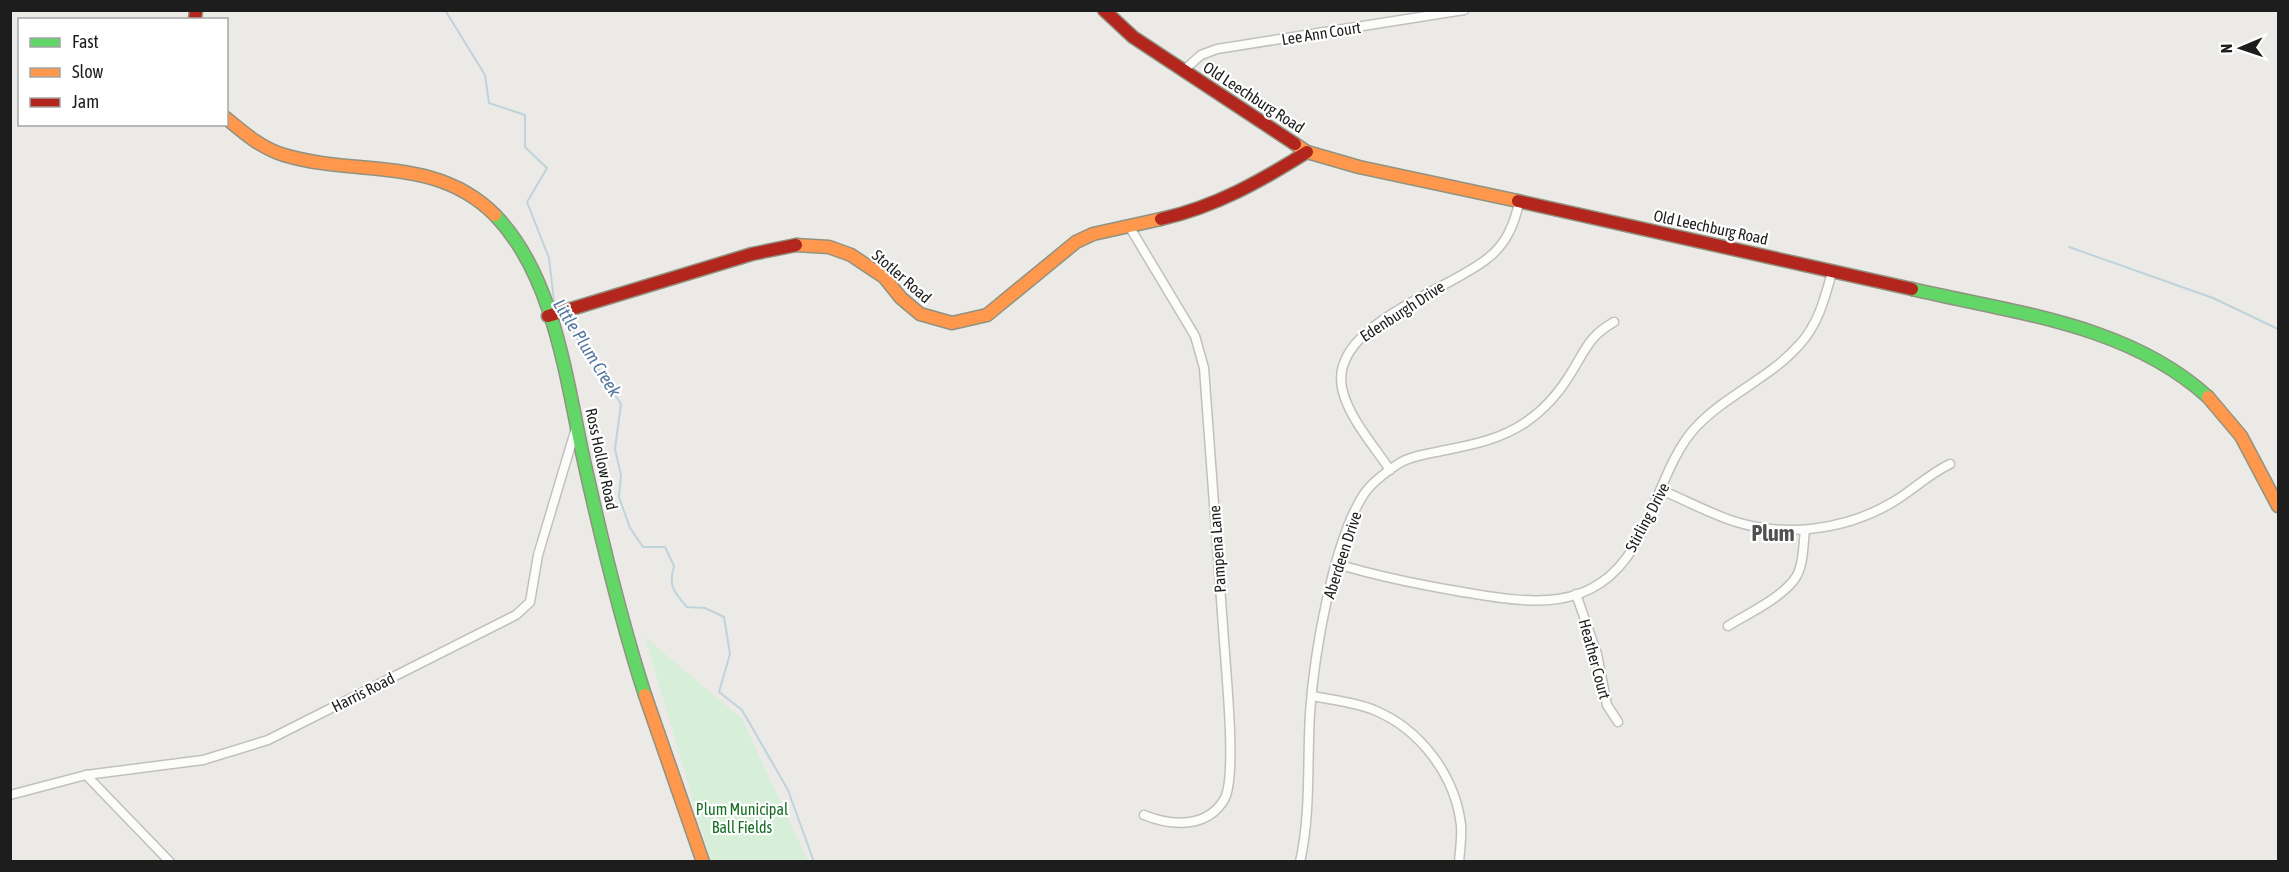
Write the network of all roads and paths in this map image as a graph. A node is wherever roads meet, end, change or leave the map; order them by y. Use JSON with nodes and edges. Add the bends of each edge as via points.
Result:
{"nodes":[{"id":1,"x":1104,"y":10,"type":"edge"},
{"id":2,"x":1464,"y":10,"type":"edge"},
{"id":3,"x":1184,"y":70,"type":"junction"},
{"id":4,"x":228,"y":120,"type":"edge"},
{"id":5,"x":1307,"y":152,"type":"junction"},
{"id":6,"x":1519,"y":203,"type":"junction"},
{"id":7,"x":1129,"y":226,"type":"junction"},
{"id":8,"x":1832,"y":272,"type":"junction"},
{"id":9,"x":558,"y":313,"type":"junction"},
{"id":10,"x":1614,"y":322,"type":"dead end"},
{"id":11,"x":576,"y":427,"type":"junction"},
{"id":12,"x":1950,"y":464,"type":"dead end"},
{"id":13,"x":1390,"y":470,"type":"junction"},
{"id":14,"x":1661,"y":490,"type":"junction"},
{"id":15,"x":2278,"y":507,"type":"edge"},
{"id":16,"x":1805,"y":530,"type":"junction"},
{"id":17,"x":1337,"y":564,"type":"junction"},
{"id":18,"x":1576,"y":594,"type":"junction"},
{"id":19,"x":1728,"y":626,"type":"dead end"},
{"id":20,"x":1312,"y":696,"type":"junction"},
{"id":21,"x":1618,"y":722,"type":"dead end"},
{"id":22,"x":86,"y":775,"type":"junction"},
{"id":23,"x":10,"y":795,"type":"edge"},
{"id":24,"x":1144,"y":816,"type":"dead end"},
{"id":25,"x":170,"y":861,"type":"edge"},
{"id":26,"x":703,"y":861,"type":"edge"},
{"id":27,"x":1300,"y":861,"type":"edge"},
{"id":28,"x":1459,"y":861,"type":"edge"}],
"edges":[{"from":1,"to":3,"type":"street","name":"Old Leechburg Road","via":[[1133,37]]},
{"from":2,"to":3,"type":"street","name":"Lee Ann Court","via":[[1217,49]]},
{"from":3,"to":5,"type":"street","name":"Old Leechburg Road"},
{"from":4,"to":9,"type":"street","name":"Ross Hollow Road","via":[[237,131],[274,153],[425,173],[460,187],[480,200],[507,228]]},
{"from":5,"to":6,"type":"street","name":"Old Leechburg Road"},
{"from":5,"to":7,"type":"street","name":"Stotler Road","via":[[1256,184],[1189,213]]},
{"from":6,"to":8,"type":"street","name":"Old Leechburg Road"},
{"from":6,"to":13,"type":"street","name":"Edenburgh Drive","via":[[1508,235],[1488,259],[1367,330],[1347,353],[1341,380],[1347,405]]},
{"from":7,"to":9,"type":"street","name":"Stotler Road","via":[[1076,242],[987,315],[959,323],[932,321],[910,306],[870,266],[846,253],[813,244],[636,285]]},
{"from":7,"to":24,"type":"street","name":"Pampena Lane","via":[[1195,336],[1204,368],[1229,711],[1229,786],[1216,809],[1193,823],[1177,824]]},
{"from":8,"to":14,"type":"street","name":"Stirling Drive","via":[[1822,308],[1799,346],[1695,428]]},
{"from":8,"to":15,"type":"street","name":"Old Leechburg Road","via":[[2099,333],[2148,355],[2184,378],[2224,414],[2242,437]]},
{"from":9,"to":11,"type":"street","name":"Ross Hollow Road"},
{"from":10,"to":13,"type":"street","name":"Aberdeen Drive","via":[[1593,336],[1554,397],[1525,423],[1483,442],[1400,462]]},
{"from":11,"to":22,"type":"street","name":"Harris Road","via":[[538,555],[530,602],[516,615],[268,740],[203,760]]},
{"from":11,"to":26,"type":"street","name":"Ross Hollow Road","via":[[634,661]]},
{"from":12,"to":16,"type":"street","via":[[1892,502],[1855,518]]},
{"from":13,"to":17,"type":"street","name":"Aberdeen Drive","via":[[1364,493]]},
{"from":14,"to":16,"type":"street","via":[[1733,521],[1756,527]]},
{"from":14,"to":18,"type":"street","name":"Stirling Drive","via":[[1633,549],[1603,581]]},
{"from":16,"to":19,"type":"street","via":[[1802,561],[1794,580]]},
{"from":17,"to":18,"type":"street","name":"Stirling Drive","via":[[1389,579],[1518,601],[1557,600]]},
{"from":17,"to":20,"type":"street","name":"Aberdeen Drive"},
{"from":18,"to":21,"type":"street","name":"Heather Court","via":[[1597,654],[1607,705]]},
{"from":20,"to":27,"type":"street","name":"Aberdeen Drive","via":[[1305,835]]},
{"from":20,"to":28,"type":"street","via":[[1373,709],[1397,721],[1422,741],[1455,796],[1461,827]]},
{"from":22,"to":23,"type":"street","name":"Harris Road"},
{"from":22,"to":25,"type":"street"}]}
